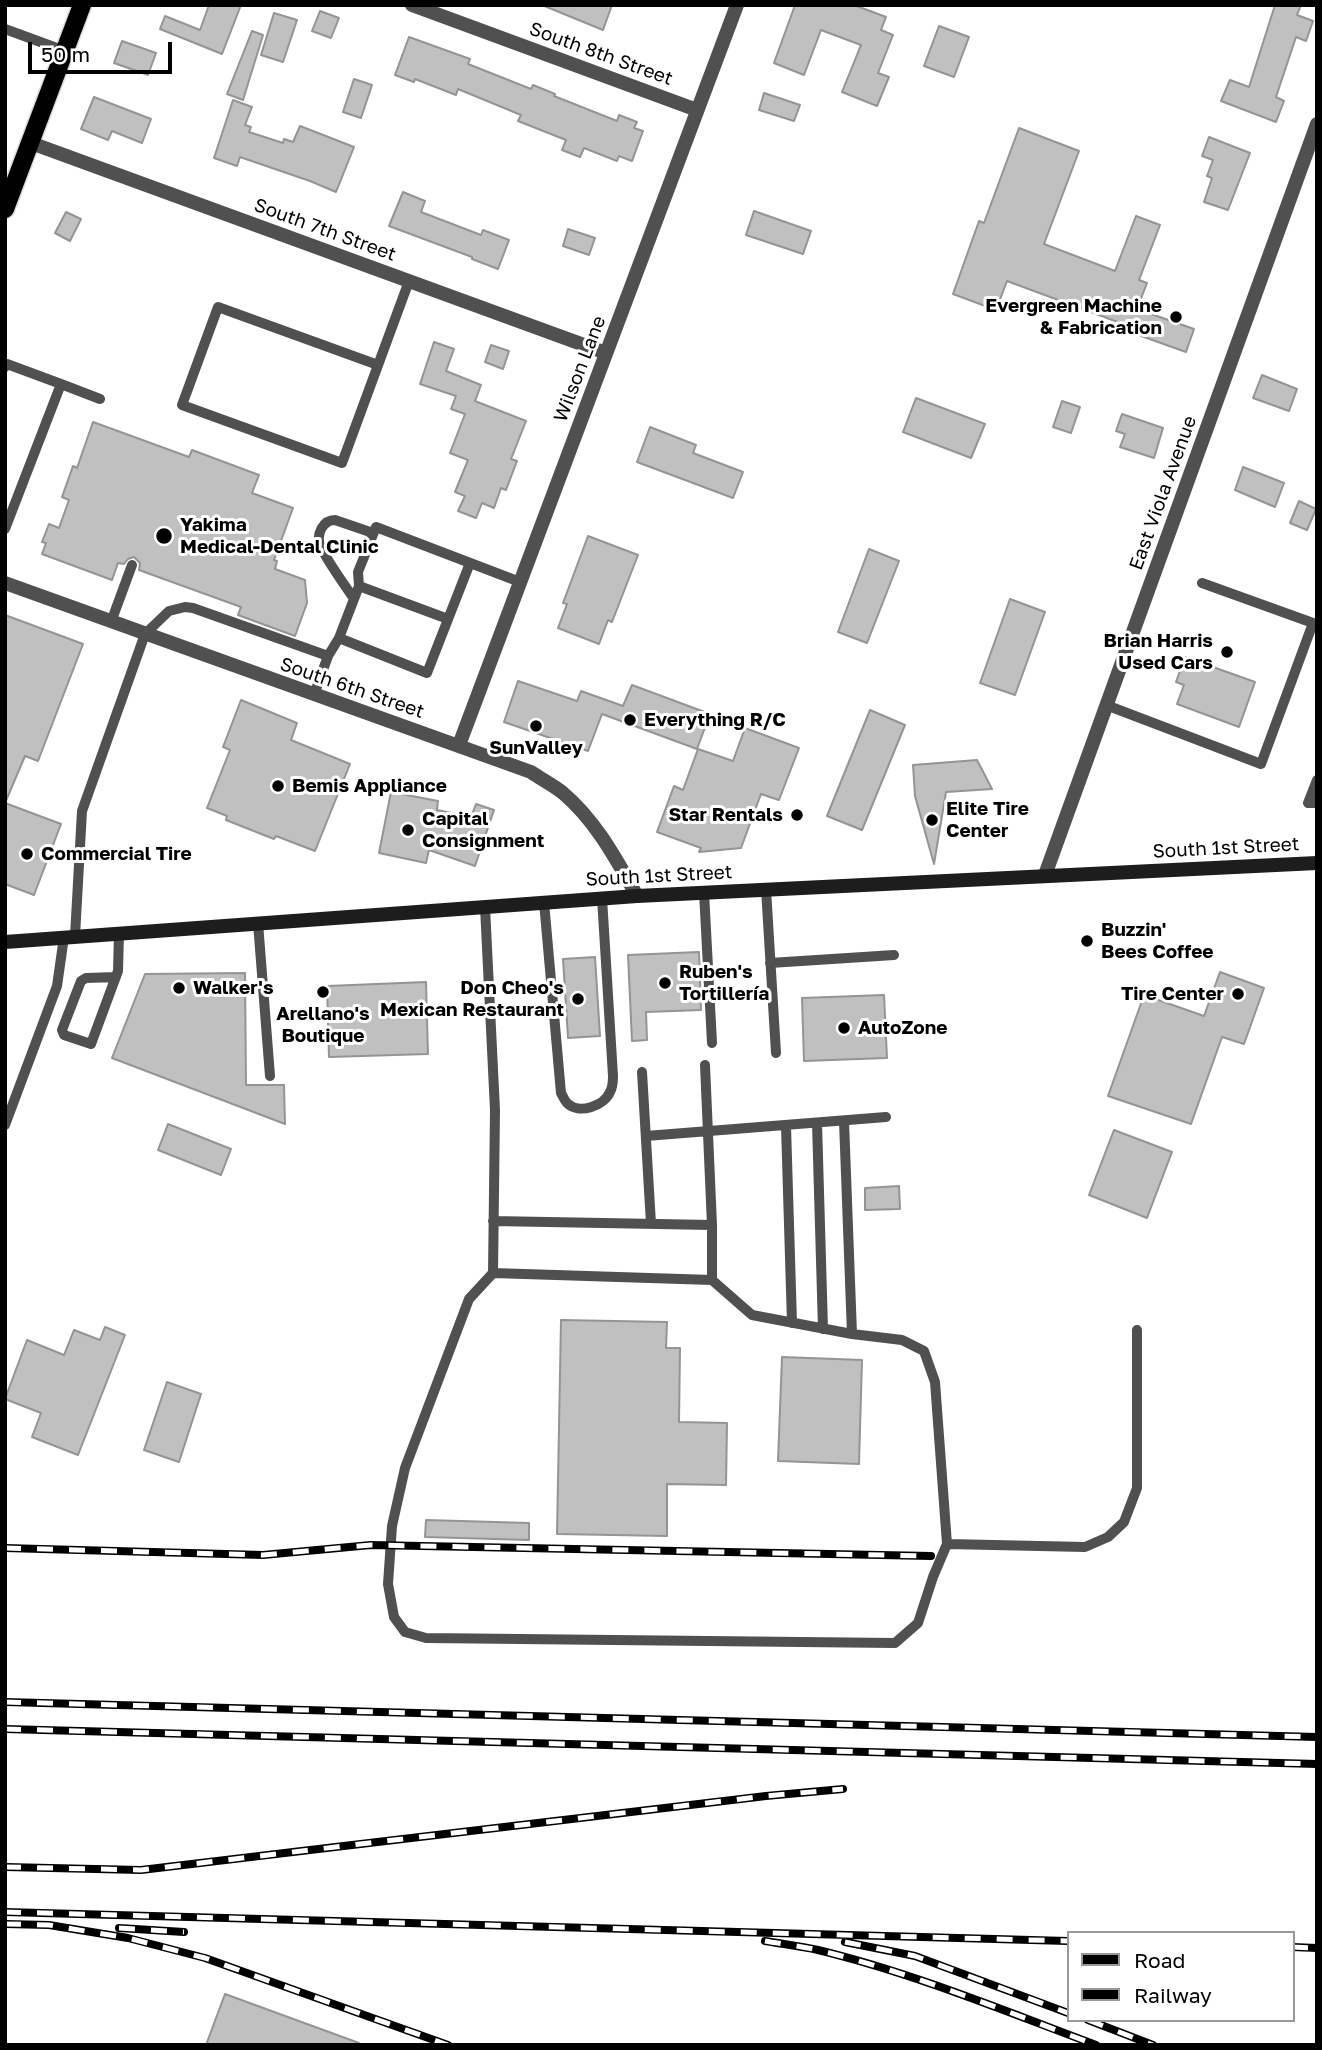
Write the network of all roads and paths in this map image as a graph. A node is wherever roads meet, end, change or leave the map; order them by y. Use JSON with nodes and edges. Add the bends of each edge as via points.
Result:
{"nodes":[{"id":1,"x":82,"y":5,"type":"edge"},
{"id":2,"x":412,"y":5,"type":"edge"},
{"id":3,"x":737,"y":5,"type":"edge"},
{"id":4,"x":5,"y":29,"type":"edge"},
{"id":5,"x":65,"y":51,"type":"junction"},
{"id":6,"x":698,"y":110,"type":"junction"},
{"id":7,"x":1317,"y":124,"type":"edge"},
{"id":8,"x":31,"y":144,"type":"junction"},
{"id":9,"x":10,"y":184,"type":"edge"},
{"id":10,"x":5,"y":209,"type":"edge"},
{"id":11,"x":409,"y":281,"type":"junction"},
{"id":12,"x":606,"y":353,"type":"junction"},
{"id":13,"x":378,"y":365,"type":"junction"},
{"id":14,"x":5,"y":367,"type":"edge"},
{"id":15,"x":61,"y":384,"type":"junction"},
{"id":16,"x":100,"y":399,"type":"dead end"},
{"id":17,"x":5,"y":527,"type":"edge"},
{"id":18,"x":373,"y":533,"type":"junction"},
{"id":19,"x":470,"y":563,"type":"junction"},
{"id":20,"x":132,"y":565,"type":"dead end"},
{"id":21,"x":520,"y":582,"type":"junction"},
{"id":22,"x":5,"y":583,"type":"edge"},
{"id":23,"x":1202,"y":583,"type":"dead end"},
{"id":24,"x":359,"y":586,"type":"junction"},
{"id":25,"x":354,"y":599,"type":"junction"},
{"id":26,"x":448,"y":619,"type":"junction"},
{"id":27,"x":111,"y":622,"type":"junction"},
{"id":28,"x":145,"y":634,"type":"junction"},
{"id":29,"x":339,"y":638,"type":"junction"},
{"id":30,"x":328,"y":656,"type":"junction"},
{"id":31,"x":314,"y":695,"type":"junction"},
{"id":32,"x":1106,"y":705,"type":"junction"},
{"id":33,"x":459,"y":746,"type":"junction"},
{"id":34,"x":1317,"y":780,"type":"edge"},
{"id":35,"x":1317,"y":803,"type":"edge"},
{"id":36,"x":1317,"y":863,"type":"edge"},
{"id":37,"x":1045,"y":875,"type":"junction"},
{"id":38,"x":766,"y":889,"type":"junction"},
{"id":39,"x":704,"y":892,"type":"junction"},
{"id":40,"x":637,"y":896,"type":"junction"},
{"id":41,"x":602,"y":898,"type":"junction"},
{"id":42,"x":544,"y":902,"type":"junction"},
{"id":43,"x":485,"y":907,"type":"junction"},
{"id":44,"x":258,"y":923,"type":"junction"},
{"id":45,"x":119,"y":933,"type":"junction"},
{"id":46,"x":69,"y":937,"type":"junction"},
{"id":47,"x":5,"y":942,"type":"edge"},
{"id":48,"x":894,"y":955,"type":"dead end"},
{"id":49,"x":770,"y":963,"type":"junction"},
{"id":50,"x":116,"y":977,"type":"junction"},
{"id":51,"x":712,"y":1043,"type":"dead end"},
{"id":52,"x":776,"y":1053,"type":"dead end"},
{"id":53,"x":705,"y":1065,"type":"dead end"},
{"id":54,"x":642,"y":1072,"type":"dead end"},
{"id":55,"x":271,"y":1076,"type":"dead end"},
{"id":56,"x":886,"y":1117,"type":"dead end"},
{"id":57,"x":844,"y":1121,"type":"junction"},
{"id":58,"x":817,"y":1123,"type":"junction"},
{"id":59,"x":5,"y":1125,"type":"edge"},
{"id":60,"x":786,"y":1126,"type":"junction"},
{"id":61,"x":708,"y":1132,"type":"junction"},
{"id":62,"x":646,"y":1136,"type":"junction"},
{"id":63,"x":493,"y":1221,"type":"junction"},
{"id":64,"x":651,"y":1224,"type":"junction"},
{"id":65,"x":712,"y":1225,"type":"junction"},
{"id":66,"x":493,"y":1273,"type":"junction"},
{"id":67,"x":712,"y":1280,"type":"junction"},
{"id":68,"x":792,"y":1323,"type":"junction"},
{"id":69,"x":824,"y":1329,"type":"junction"},
{"id":70,"x":1137,"y":1330,"type":"dead end"},
{"id":71,"x":852,"y":1334,"type":"junction"},
{"id":72,"x":947,"y":1544,"type":"junction"}],
"edges":[{"from":1,"to":5,"type":"main road"},
{"from":2,"to":6,"type":"street","name":"South 8th Street"},
{"from":3,"to":6,"type":"street","name":"Wilson Lane"},
{"from":4,"to":5,"type":"lane"},
{"from":5,"to":8,"type":"main road"},
{"from":6,"to":12,"type":"street","name":"Wilson Lane"},
{"from":7,"to":32,"type":"street","name":"East Viola Avenue"},
{"from":8,"to":9,"type":"main road"},
{"from":8,"to":11,"type":"street","name":"South 7th Street"},
{"from":9,"to":10,"type":"main road"},
{"from":11,"to":12,"type":"street","name":"South 7th Street"},
{"from":11,"to":13,"type":"lane"},
{"from":12,"to":21,"type":"street","name":"Wilson Lane"},
{"from":13,"to":13,"type":"lane","via":[[342,463],[183,405],[218,307]]},
{"from":14,"to":15,"type":"lane"},
{"from":15,"to":16,"type":"lane"},
{"from":15,"to":17,"type":"lane"},
{"from":18,"to":19,"type":"lane","via":[[376,527]]},
{"from":18,"to":24,"type":"lane","via":[[358,572]]},
{"from":18,"to":25,"type":"lane","via":[[335,520],[321,529],[319,544]]},
{"from":19,"to":21,"type":"lane"},
{"from":19,"to":26,"type":"lane"},
{"from":20,"to":27,"type":"lane"},
{"from":21,"to":33,"type":"street","name":"Wilson Lane"},
{"from":22,"to":27,"type":"street","name":"South 6th Street"},
{"from":23,"to":32,"type":"lane","via":[[1312,623],[1261,764]]},
{"from":24,"to":25,"type":"lane"},
{"from":24,"to":26,"type":"lane"},
{"from":25,"to":29,"type":"lane"},
{"from":26,"to":29,"type":"lane","via":[[427,673]]},
{"from":27,"to":28,"type":"street","name":"South 6th Street"},
{"from":28,"to":30,"type":"lane","via":[[175,608],[193,608]]},
{"from":28,"to":31,"type":"street","name":"South 6th Street"},
{"from":28,"to":46,"type":"lane","via":[[82,811]]},
{"from":29,"to":30,"type":"lane"},
{"from":30,"to":31,"type":"lane"},
{"from":31,"to":33,"type":"street","name":"South 6th Street"},
{"from":32,"to":37,"type":"street","name":"East Viola Avenue"},
{"from":33,"to":40,"type":"street","name":"South 6th Street","via":[[531,772],[562,792],[608,845]]},
{"from":34,"to":35,"type":"lane","via":[[1308,803]]},
{"from":36,"to":37,"type":"main road","name":"South 1st Street"},
{"from":37,"to":38,"type":"main road","name":"South 1st Street"},
{"from":38,"to":39,"type":"main road","name":"South 1st Street"},
{"from":38,"to":49,"type":"lane"},
{"from":39,"to":40,"type":"main road","name":"South 1st Street"},
{"from":39,"to":51,"type":"lane"},
{"from":40,"to":41,"type":"main road","name":"South 1st Street"},
{"from":41,"to":42,"type":"main road","name":"South 1st Street"},
{"from":41,"to":42,"type":"lane","via":[[612,1090],[606,1099],[587,1107],[568,1104],[561,1093]]},
{"from":42,"to":43,"type":"main road","name":"South 1st Street"},
{"from":43,"to":44,"type":"main road","name":"South 1st Street"},
{"from":43,"to":63,"type":"lane","via":[[495,1110]]},
{"from":44,"to":45,"type":"main road","name":"South 1st Street"},
{"from":44,"to":55,"type":"lane"},
{"from":45,"to":46,"type":"main road","name":"South 1st Street"},
{"from":45,"to":50,"type":"lane"},
{"from":46,"to":47,"type":"main road","name":"South 1st Street"},
{"from":46,"to":59,"type":"lane","via":[[57,985]]},
{"from":48,"to":49,"type":"lane"},
{"from":49,"to":52,"type":"lane"},
{"from":50,"to":50,"type":"lane","via":[[91,1044],[64,1035],[81,981]]},
{"from":53,"to":61,"type":"lane"},
{"from":54,"to":62,"type":"lane"},
{"from":56,"to":57,"type":"lane"},
{"from":57,"to":58,"type":"lane"},
{"from":57,"to":71,"type":"lane"},
{"from":58,"to":60,"type":"lane"},
{"from":58,"to":69,"type":"lane"},
{"from":60,"to":61,"type":"lane"},
{"from":60,"to":68,"type":"lane"},
{"from":61,"to":62,"type":"lane"},
{"from":61,"to":65,"type":"lane"},
{"from":62,"to":64,"type":"lane"},
{"from":63,"to":64,"type":"lane"},
{"from":63,"to":66,"type":"lane"},
{"from":64,"to":65,"type":"lane"},
{"from":65,"to":67,"type":"lane"},
{"from":66,"to":67,"type":"lane"},
{"from":66,"to":72,"type":"lane","via":[[468,1299],[405,1468],[391,1526],[388,1584],[394,1617],[405,1632],[426,1638],[895,1643],[918,1623]]},
{"from":67,"to":68,"type":"lane","via":[[752,1315]]},
{"from":68,"to":69,"type":"lane"},
{"from":69,"to":71,"type":"lane"},
{"from":70,"to":72,"type":"lane","via":[[1137,1488],[1124,1522],[1085,1547]]},
{"from":71,"to":72,"type":"lane","via":[[902,1340],[924,1351],[935,1382]]}]}
